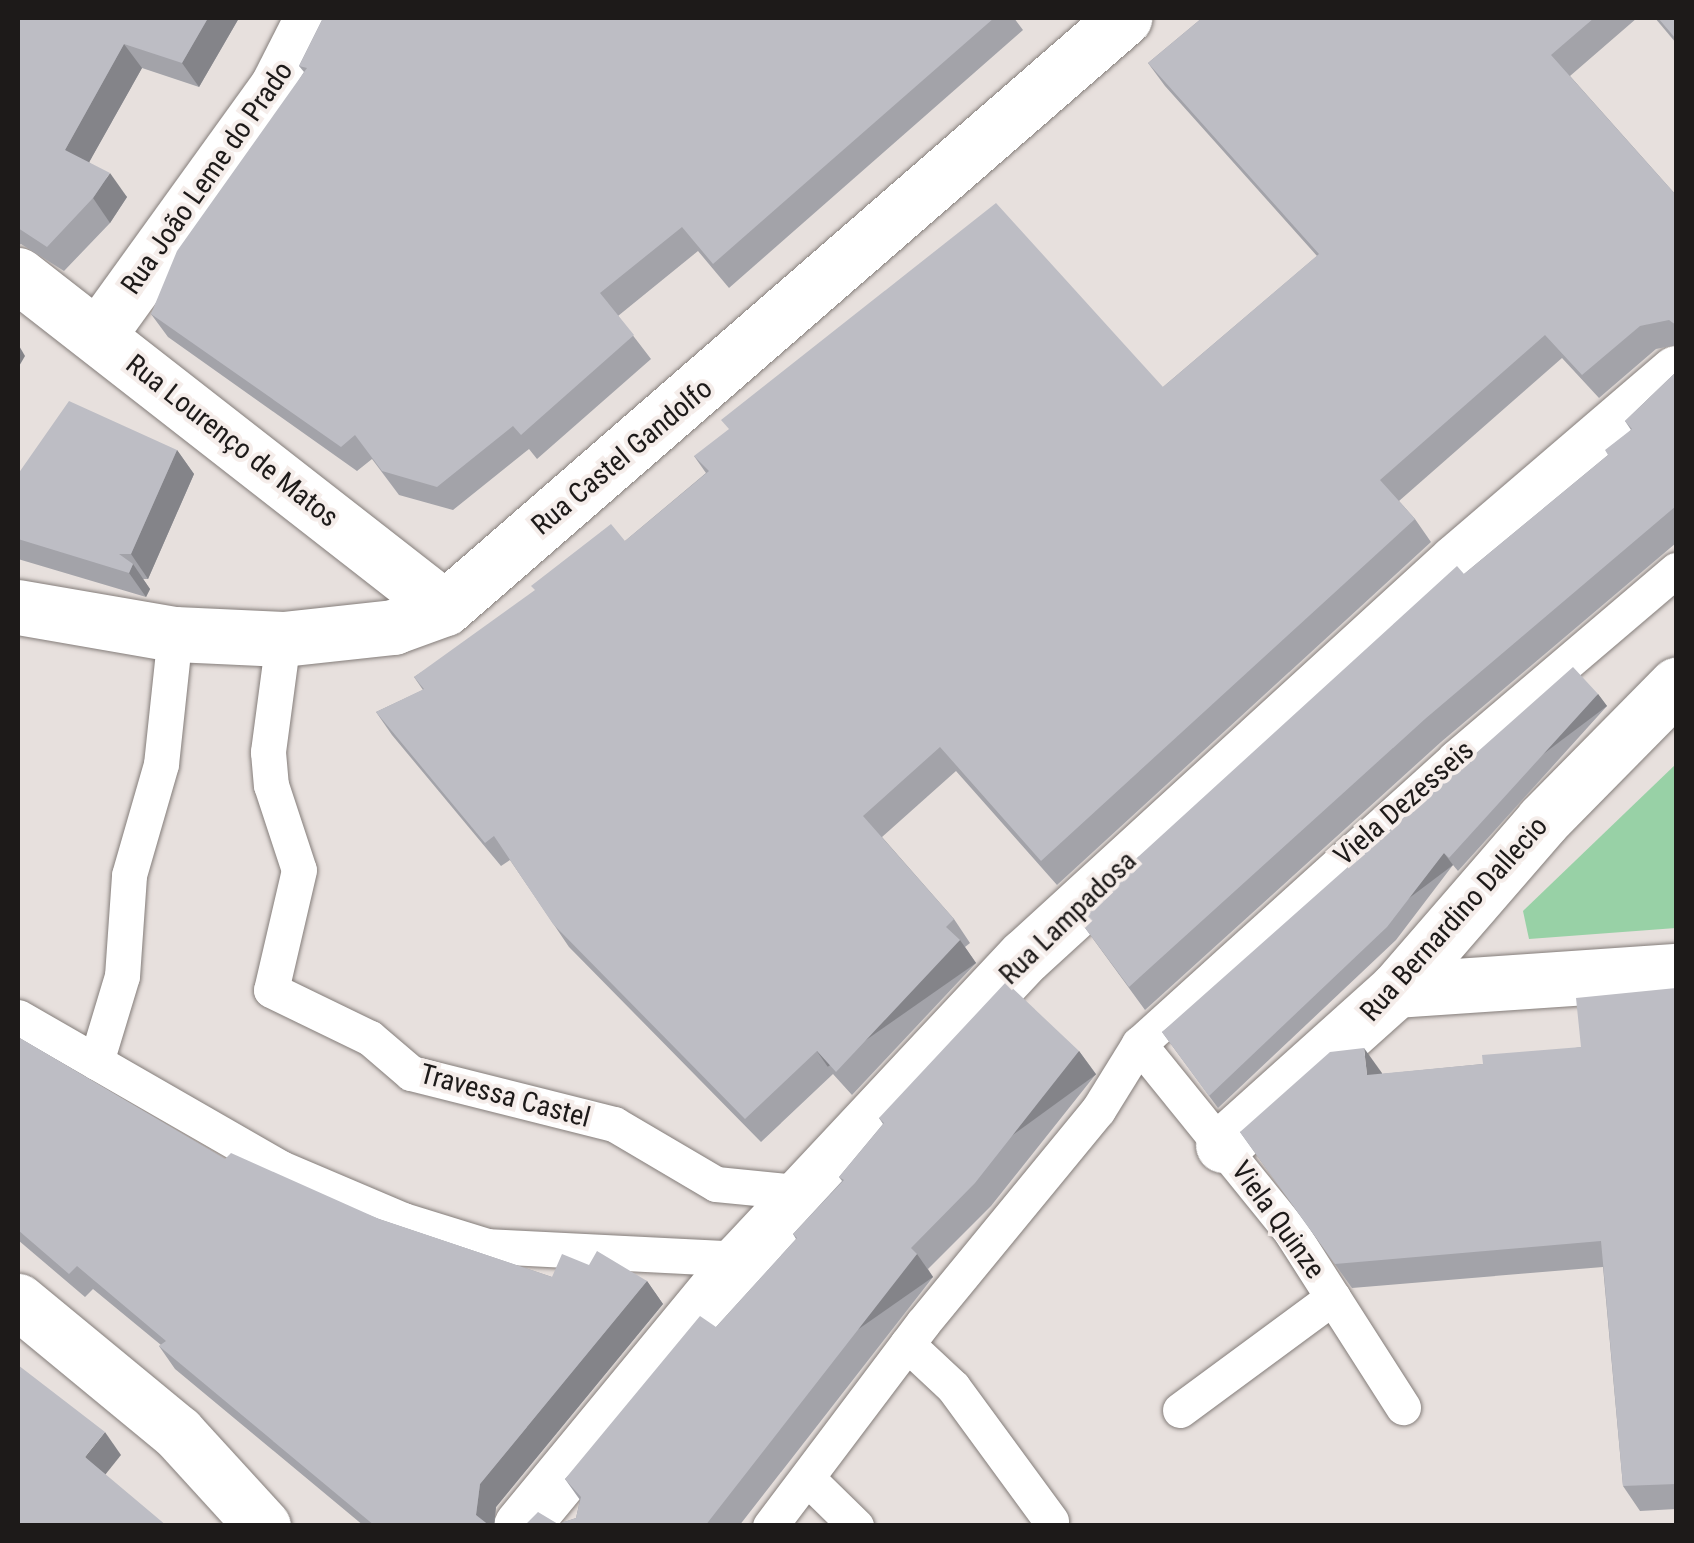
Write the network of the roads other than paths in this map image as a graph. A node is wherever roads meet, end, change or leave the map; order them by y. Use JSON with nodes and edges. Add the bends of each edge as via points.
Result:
{"nodes":[{"id":1,"x":312,"y":18,"type":"edge"},
{"id":2,"x":1118,"y":20,"type":"edge"},
{"id":3,"x":18,"y":275,"type":"edge"},
{"id":4,"x":98,"y":335,"type":"junction"},
{"id":5,"x":1676,"y":373,"type":"edge"},
{"id":6,"x":1676,"y":570,"type":"edge"},
{"id":7,"x":18,"y":608,"type":"edge"},
{"id":8,"x":445,"y":608,"type":"junction"},
{"id":9,"x":175,"y":634,"type":"junction"},
{"id":10,"x":283,"y":640,"type":"junction"},
{"id":11,"x":1676,"y":685,"type":"edge"},
{"id":12,"x":1676,"y":971,"type":"edge"},
{"id":13,"x":1396,"y":990,"type":"junction"},
{"id":14,"x":18,"y":1017,"type":"edge"},
{"id":15,"x":1138,"y":1044,"type":"junction"},
{"id":16,"x":96,"y":1062,"type":"junction"},
{"id":17,"x":1223,"y":1145,"type":"junction"},
{"id":18,"x":806,"y":1193,"type":"junction"},
{"id":19,"x":741,"y":1259,"type":"junction"},
{"id":20,"x":1333,"y":1297,"type":"junction"},
{"id":21,"x":18,"y":1301,"type":"edge"},
{"id":22,"x":907,"y":1344,"type":"junction"},
{"id":23,"x":1403,"y":1407,"type":"dead end"},
{"id":24,"x":1180,"y":1410,"type":"dead end"},
{"id":25,"x":807,"y":1478,"type":"junction"},
{"id":26,"x":544,"y":1513,"type":"edge"},
{"id":27,"x":1051,"y":1521,"type":"dead end"},
{"id":28,"x":263,"y":1526,"type":"edge"},
{"id":29,"x":770,"y":1526,"type":"edge"},
{"id":30,"x":856,"y":1526,"type":"edge"}],
"edges":[{"from":1,"to":4,"type":"street","name":"Rua João Leme do Prado","via":[[277,87]]},
{"from":2,"to":8,"type":"street","name":"Rua Castel Gandolfo"},
{"from":3,"to":4,"type":"street","name":"Rua Lourenço de Matos"},
{"from":4,"to":8,"type":"street","name":"Rua Lourenço de Matos"},
{"from":5,"to":18,"type":"street","name":"Rua Lampadosa","via":[[1457,561],[1039,942]]},
{"from":6,"to":15,"type":"lane","name":"Viela Dezesseis"},
{"from":7,"to":9,"type":"street","name":"Rua Castel Gandolfo"},
{"from":8,"to":10,"type":"street","name":"Rua Castel Gandolfo","via":[[376,630]]},
{"from":9,"to":10,"type":"street","name":"Rua Castel Gandolfo"},
{"from":9,"to":16,"type":"lane","via":[[161,764],[133,852],[122,976]]},
{"from":10,"to":18,"type":"lane","name":"Travessa Castel","via":[[268,752],[272,786],[300,870],[272,990],[370,1038],[411,1073],[614,1124],[716,1184]]},
{"from":11,"to":13,"type":"street","name":"Rua Bernardino Dallecio","via":[[1543,820]]},
{"from":12,"to":13,"type":"street"},
{"from":13,"to":17,"type":"street","name":"Rua Bernardino Dallecio"},
{"from":14,"to":16,"type":"lane"},
{"from":15,"to":17,"type":"lane","name":"Viela Quinze"},
{"from":15,"to":22,"type":"lane","name":"Viela Dezesseis","via":[[1098,1110]]},
{"from":16,"to":19,"type":"lane","via":[[281,1168],[488,1246]]},
{"from":17,"to":20,"type":"lane","name":"Viela Quinze"},
{"from":18,"to":19,"type":"street","name":"Rua Lampadosa"},
{"from":19,"to":26,"type":"street","name":"Rua Lampadosa"},
{"from":20,"to":23,"type":"lane","name":"Viela Quinze"},
{"from":20,"to":24,"type":"lane"},
{"from":21,"to":28,"type":"street","via":[[178,1433]]},
{"from":22,"to":25,"type":"lane","name":"Viela Dezesseis"},
{"from":22,"to":27,"type":"lane","via":[[952,1387]]},
{"from":25,"to":29,"type":"lane","name":"Viela Dezesseis"},
{"from":25,"to":30,"type":"lane"}]}
